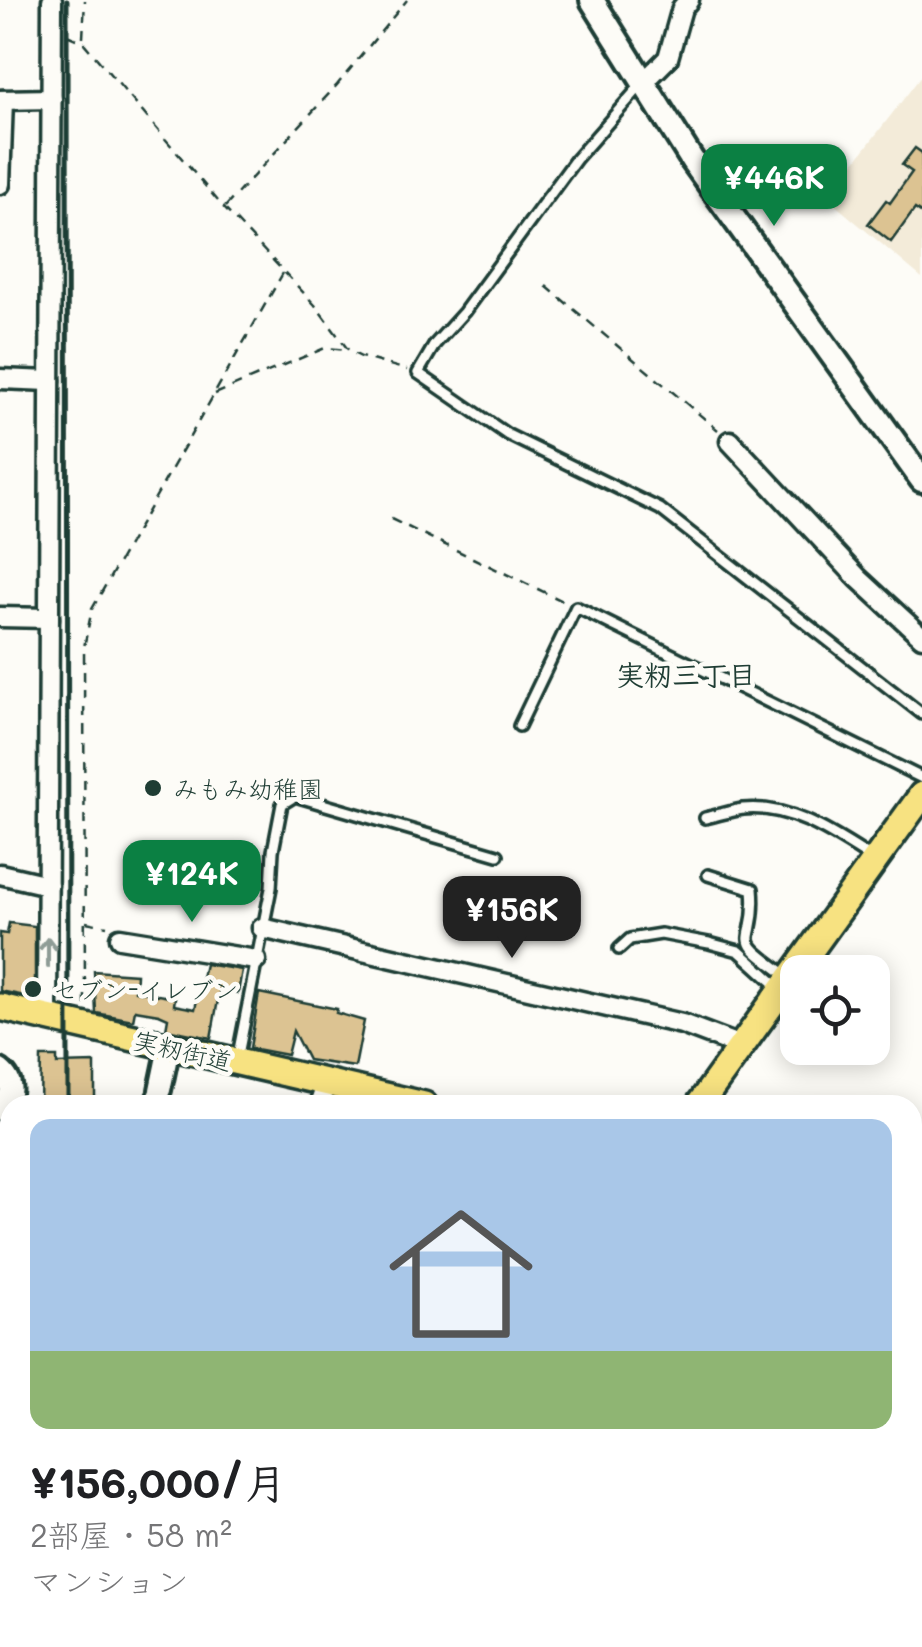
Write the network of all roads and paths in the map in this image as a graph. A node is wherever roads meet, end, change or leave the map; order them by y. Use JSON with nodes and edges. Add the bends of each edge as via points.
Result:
{"nodes":[{"id":1,"x":52,"y":0,"type":"edge"},
{"id":2,"x":85,"y":0,"type":"edge"},
{"id":3,"x":406,"y":0,"type":"edge"},
{"id":4,"x":592,"y":0,"type":"edge"},
{"id":5,"x":689,"y":0,"type":"edge"},
{"id":6,"x":67,"y":36,"type":"junction"},
{"id":7,"x":642,"y":84,"type":"junction"},
{"id":8,"x":52,"y":99,"type":"junction"},
{"id":9,"x":2,"y":100,"type":"edge"},
{"id":10,"x":0,"y":184,"type":"edge"},
{"id":11,"x":224,"y":208,"type":"junction"},
{"id":12,"x":283,"y":273,"type":"junction"},
{"id":13,"x":546,"y":286,"type":"dead end"},
{"id":14,"x":349,"y":350,"type":"junction"},
{"id":15,"x":418,"y":373,"type":"junction"},
{"id":16,"x":0,"y":379,"type":"edge"},
{"id":17,"x":50,"y":382,"type":"junction"},
{"id":18,"x":213,"y":395,"type":"junction"},
{"id":19,"x":730,"y":441,"type":"joint"},
{"id":20,"x":922,"y":480,"type":"edge"},
{"id":21,"x":391,"y":519,"type":"dead end"},
{"id":22,"x":576,"y":607,"type":"junction"},
{"id":23,"x":0,"y":617,"type":"edge"},
{"id":24,"x":49,"y":618,"type":"junction"},
{"id":25,"x":922,"y":638,"type":"edge"},
{"id":26,"x":922,"y":714,"type":"edge"},
{"id":27,"x":519,"y":726,"type":"dead end"},
{"id":28,"x":922,"y":778,"type":"edge"},
{"id":29,"x":922,"y":795,"type":"edge"},
{"id":30,"x":705,"y":818,"type":"dead end"},
{"id":31,"x":498,"y":856,"type":"dead end"},
{"id":32,"x":876,"y":860,"type":"junction"},
{"id":33,"x":0,"y":874,"type":"edge"},
{"id":34,"x":708,"y":875,"type":"dead end"},
{"id":35,"x":48,"y":886,"type":"junction"},
{"id":36,"x":262,"y":928,"type":"junction"},
{"id":37,"x":120,"y":938,"type":"dead end"},
{"id":38,"x":619,"y":950,"type":"dead end"},
{"id":39,"x":808,"y":955,"type":"edge"},
{"id":40,"x":256,"y":960,"type":"junction"},
{"id":41,"x":780,"y":978,"type":"edge"},
{"id":42,"x":780,"y":980,"type":"edge"},
{"id":43,"x":780,"y":995,"type":"edge"},
{"id":44,"x":0,"y":1007,"type":"edge"},
{"id":45,"x":85,"y":1016,"type":"dead end"},
{"id":46,"x":47,"y":1018,"type":"junction"},
{"id":47,"x":168,"y":1047,"type":"junction"},
{"id":48,"x":743,"y":1047,"type":"junction"},
{"id":49,"x":236,"y":1062,"type":"junction"},
{"id":50,"x":0,"y":1070,"type":"edge"},
{"id":51,"x":323,"y":1094,"type":"edge"},
{"id":52,"x":8,"y":1095,"type":"edge"},
{"id":53,"x":160,"y":1095,"type":"edge"},
{"id":54,"x":707,"y":1095,"type":"edge"}],
"edges":[{"from":1,"to":6,"type":"street"},
{"from":2,"to":6,"type":"path"},
{"from":3,"to":11,"type":"path"},
{"from":4,"to":7,"type":"main road"},
{"from":5,"to":7,"type":"street","via":[[668,58]]},
{"from":6,"to":8,"type":"street"},
{"from":6,"to":11,"type":"path"},
{"from":7,"to":15,"type":"lane","via":[[576,158]]},
{"from":7,"to":20,"type":"main road"},
{"from":8,"to":9,"type":"street"},
{"from":8,"to":17,"type":"street"},
{"from":9,"to":10,"type":"street"},
{"from":11,"to":12,"type":"path"},
{"from":12,"to":14,"type":"path"},
{"from":12,"to":18,"type":"path"},
{"from":13,"to":19,"type":"path"},
{"from":14,"to":15,"type":"path"},
{"from":14,"to":18,"type":"path","via":[[325,348]]},
{"from":15,"to":26,"type":"lane","via":[[508,435],[660,510]]},
{"from":16,"to":17,"type":"street"},
{"from":17,"to":24,"type":"street"},
{"from":18,"to":45,"type":"path","via":[[92,609],[84,646]]},
{"from":19,"to":25,"type":"street"},
{"from":21,"to":22,"type":"path"},
{"from":22,"to":27,"type":"lane"},
{"from":22,"to":28,"type":"lane"},
{"from":23,"to":24,"type":"street"},
{"from":24,"to":35,"type":"street"},
{"from":29,"to":32,"type":"main road"},
{"from":30,"to":32,"type":"lane","via":[[747,808],[791,816]]},
{"from":31,"to":36,"type":"lane","via":[[295,796],[282,804]]},
{"from":32,"to":39,"type":"main road"},
{"from":33,"to":35,"type":"street"},
{"from":34,"to":41,"type":"lane","via":[[753,889],[746,937]]},
{"from":46,"to":35,"type":"street","one_way":true},
{"from":36,"to":40,"type":"lane"},
{"from":36,"to":48,"type":"street","via":[[682,1024]]},
{"from":37,"to":40,"type":"street"},
{"from":38,"to":42,"type":"lane","via":[[630,939],[661,934],[709,942],[740,951]]},
{"from":40,"to":49,"type":"lane"},
{"from":43,"to":48,"type":"main road"},
{"from":44,"to":46,"type":"main road","name":"実籾街道"},
{"from":46,"to":47,"type":"main road","name":"実籾街道"},
{"from":47,"to":49,"type":"main road","name":"実籾街道"},
{"from":47,"to":53,"type":"street"},
{"from":48,"to":54,"type":"main road"},
{"from":49,"to":51,"type":"main road","name":"実籾街道"},
{"from":50,"to":52,"type":"street","via":[[10,1081]]}]}
